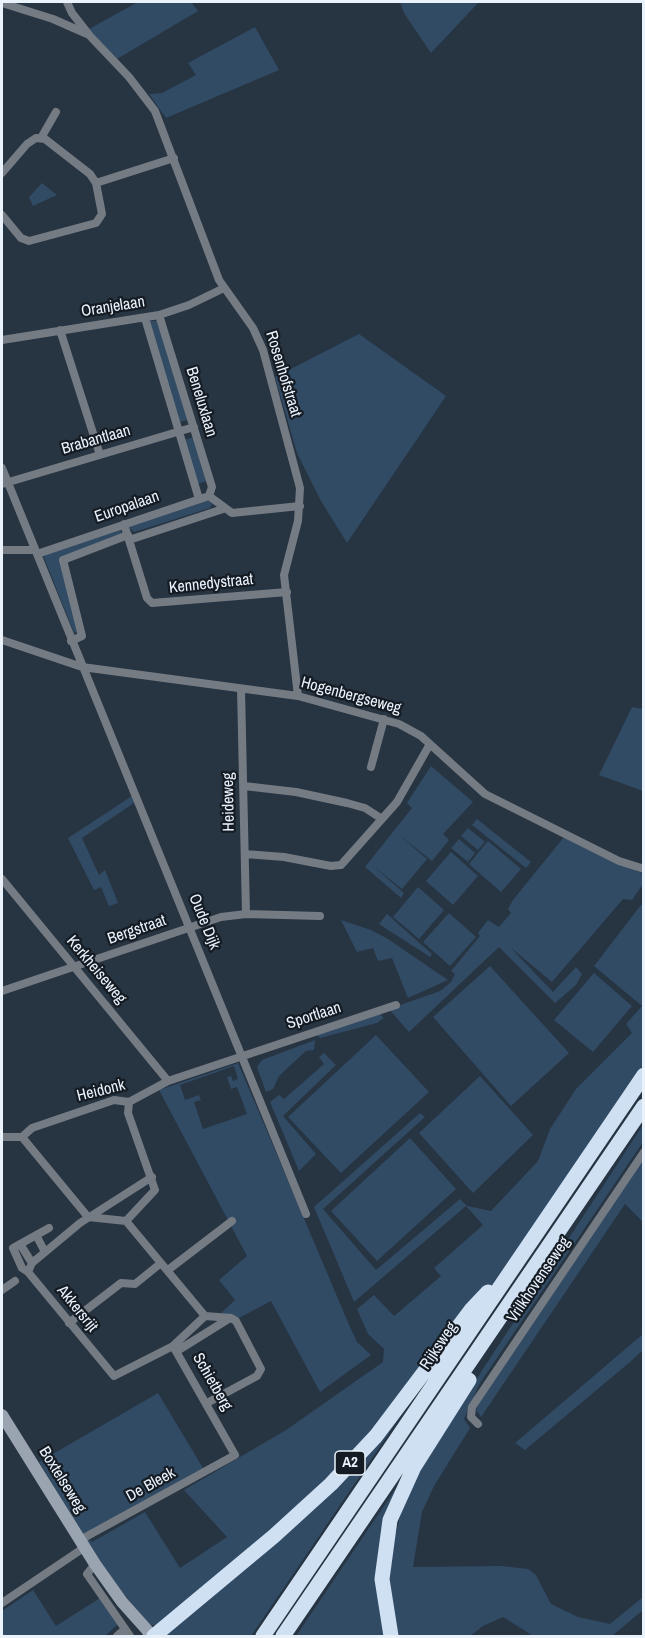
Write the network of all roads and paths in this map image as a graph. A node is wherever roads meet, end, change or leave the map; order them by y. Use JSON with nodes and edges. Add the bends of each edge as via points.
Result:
{"nodes":[{"id":1,"x":67,"y":2,"type":"edge"},
{"id":2,"x":3,"y":6,"type":"edge"},
{"id":3,"x":72,"y":13,"type":"junction"},
{"id":4,"x":63,"y":23,"type":"junction"},
{"id":5,"x":90,"y":36,"type":"junction"},
{"id":6,"x":56,"y":112,"type":"dead end"},
{"id":7,"x":41,"y":138,"type":"junction"},
{"id":8,"x":174,"y":158,"type":"junction"},
{"id":9,"x":2,"y":173,"type":"edge"},
{"id":10,"x":96,"y":183,"type":"junction"},
{"id":11,"x":2,"y":214,"type":"edge"},
{"id":12,"x":224,"y":288,"type":"junction"},
{"id":13,"x":159,"y":315,"type":"junction"},
{"id":14,"x":145,"y":318,"type":"junction"},
{"id":15,"x":60,"y":330,"type":"junction"},
{"id":16,"x":2,"y":339,"type":"edge"},
{"id":17,"x":194,"y":428,"type":"junction"},
{"id":18,"x":179,"y":432,"type":"junction"},
{"id":19,"x":100,"y":455,"type":"junction"},
{"id":20,"x":2,"y":468,"type":"edge"},
{"id":21,"x":4,"y":483,"type":"edge"},
{"id":22,"x":209,"y":496,"type":"junction"},
{"id":23,"x":199,"y":499,"type":"junction"},
{"id":24,"x":300,"y":506,"type":"junction"},
{"id":25,"x":223,"y":508,"type":"junction"},
{"id":26,"x":124,"y":524,"type":"junction"},
{"id":27,"x":128,"y":538,"type":"junction"},
{"id":28,"x":2,"y":550,"type":"edge"},
{"id":29,"x":36,"y":552,"type":"junction"},
{"id":30,"x":287,"y":591,"type":"junction"},
{"id":31,"x":2,"y":640,"type":"edge"},
{"id":32,"x":71,"y":641,"type":"junction"},
{"id":33,"x":82,"y":667,"type":"junction"},
{"id":34,"x":241,"y":689,"type":"junction"},
{"id":35,"x":298,"y":696,"type":"junction"},
{"id":36,"x":384,"y":719,"type":"junction"},
{"id":37,"x":430,"y":744,"type":"junction"},
{"id":38,"x":371,"y":767,"type":"dead end"},
{"id":39,"x":244,"y":786,"type":"junction"},
{"id":40,"x":382,"y":819,"type":"junction"},
{"id":41,"x":245,"y":854,"type":"junction"},
{"id":42,"x":644,"y":869,"type":"edge"},
{"id":43,"x":2,"y":879,"type":"edge"},
{"id":44,"x":246,"y":914,"type":"junction"},
{"id":45,"x":320,"y":916,"type":"dead end"},
{"id":46,"x":190,"y":927,"type":"junction"},
{"id":47,"x":74,"y":967,"type":"junction"},
{"id":48,"x":2,"y":991,"type":"edge"},
{"id":49,"x":396,"y":1005,"type":"dead end"},
{"id":50,"x":241,"y":1056,"type":"junction"},
{"id":51,"x":644,"y":1075,"type":"edge"},
{"id":52,"x":168,"y":1081,"type":"junction"},
{"id":53,"x":129,"y":1102,"type":"junction"},
{"id":54,"x":644,"y":1106,"type":"edge"},
{"id":55,"x":2,"y":1137,"type":"edge"},
{"id":56,"x":22,"y":1137,"type":"junction"},
{"id":57,"x":644,"y":1152,"type":"edge"},
{"id":58,"x":152,"y":1177,"type":"junction"},
{"id":59,"x":306,"y":1214,"type":"dead end"},
{"id":60,"x":88,"y":1217,"type":"junction"},
{"id":61,"x":126,"y":1221,"type":"junction"},
{"id":62,"x":232,"y":1221,"type":"dead end"},
{"id":63,"x":49,"y":1228,"type":"dead end"},
{"id":64,"x":36,"y":1235,"type":"junction"},
{"id":65,"x":20,"y":1244,"type":"junction"},
{"id":66,"x":45,"y":1252,"type":"junction"},
{"id":67,"x":517,"y":1262,"type":"junction"},
{"id":68,"x":32,"y":1263,"type":"junction"},
{"id":69,"x":165,"y":1267,"type":"junction"},
{"id":70,"x":532,"y":1271,"type":"junction"},
{"id":71,"x":28,"y":1272,"type":"junction"},
{"id":72,"x":15,"y":1281,"type":"dead end"},
{"id":73,"x":2,"y":1290,"type":"edge"},
{"id":74,"x":205,"y":1316,"type":"junction"},
{"id":75,"x":231,"y":1318,"type":"junction"},
{"id":76,"x":69,"y":1323,"type":"junction"},
{"id":77,"x":175,"y":1348,"type":"junction"},
{"id":78,"x":207,"y":1403,"type":"junction"},
{"id":79,"x":2,"y":1415,"type":"edge"},
{"id":80,"x":478,"y":1424,"type":"dead end"},
{"id":81,"x":235,"y":1455,"type":"joint"},
{"id":82,"x":83,"y":1544,"type":"junction"},
{"id":83,"x":95,"y":1564,"type":"junction"},
{"id":84,"x":2,"y":1603,"type":"edge"},
{"id":85,"x":127,"y":1633,"type":"edge"},
{"id":86,"x":117,"y":1636,"type":"edge"},
{"id":87,"x":147,"y":1636,"type":"edge"},
{"id":88,"x":154,"y":1636,"type":"edge"},
{"id":89,"x":263,"y":1636,"type":"edge"},
{"id":90,"x":283,"y":1636,"type":"edge"},
{"id":91,"x":391,"y":1636,"type":"edge"}],
"edges":[{"from":1,"to":3,"type":"street","name":"Rosenhofstraat"},
{"from":2,"to":4,"type":"street"},
{"from":3,"to":4,"type":"street"},
{"from":3,"to":5,"type":"street","name":"Rosenhofstraat"},
{"from":4,"to":5,"type":"street"},
{"from":5,"to":8,"type":"street","name":"Rosenhofstraat","via":[[145,97],[162,124]]},
{"from":6,"to":7,"type":"street"},
{"from":7,"to":9,"type":"street","via":[[27,144]]},
{"from":7,"to":10,"type":"street","via":[[90,174]]},
{"from":8,"to":10,"type":"street"},
{"from":8,"to":12,"type":"street","name":"Rosenhofstraat"},
{"from":10,"to":11,"type":"street","via":[[102,214],[96,223],[29,241],[21,238]]},
{"from":12,"to":13,"type":"street","name":"Oranjelaan"},
{"from":12,"to":24,"type":"street","name":"Rosenhofstraat","via":[[260,338],[300,488]]},
{"from":13,"to":14,"type":"street","name":"Oranjelaan"},
{"from":13,"to":17,"type":"street","name":"Beneluxlaan"},
{"from":14,"to":15,"type":"street","name":"Oranjelaan"},
{"from":14,"to":18,"type":"street","name":"Beneluxlaan"},
{"from":15,"to":16,"type":"street","name":"Oranjelaan"},
{"from":15,"to":19,"type":"street"},
{"from":17,"to":18,"type":"street","name":"Brabantlaan"},
{"from":17,"to":22,"type":"street","name":"Beneluxlaan","via":[[212,487]]},
{"from":18,"to":19,"type":"street","name":"Brabantlaan"},
{"from":18,"to":23,"type":"street","name":"Beneluxlaan"},
{"from":19,"to":21,"type":"street","name":"Brabantlaan"},
{"from":20,"to":21,"type":"street","name":"Oude Dijk"},
{"from":21,"to":29,"type":"street","name":"Oude Dijk"},
{"from":22,"to":23,"type":"street","name":"Europalaan"},
{"from":22,"to":25,"type":"street"},
{"from":23,"to":26,"type":"street","name":"Europalaan"},
{"from":24,"to":25,"type":"street","name":"Europalaan","via":[[232,513]]},
{"from":24,"to":30,"type":"street","name":"Rosenhofstraat","via":[[286,563]]},
{"from":25,"to":27,"type":"street","name":"Europalaan"},
{"from":26,"to":27,"type":"street","name":"Kennedystraat"},
{"from":26,"to":29,"type":"street","name":"Europalaan"},
{"from":27,"to":30,"type":"street","name":"Kennedystraat","via":[[152,603]]},
{"from":27,"to":32,"type":"street","name":"Europalaan","via":[[63,560],[82,636]]},
{"from":28,"to":29,"type":"street","name":"Europalaan"},
{"from":29,"to":32,"type":"street","name":"Oude Dijk"},
{"from":30,"to":35,"type":"street","name":"Rosenhofstraat"},
{"from":31,"to":33,"type":"street","name":"Hogenbergseweg"},
{"from":32,"to":33,"type":"street","name":"Oude Dijk"},
{"from":33,"to":34,"type":"street","name":"Hogenbergseweg"},
{"from":33,"to":46,"type":"street","name":"Oude Dijk"},
{"from":34,"to":35,"type":"street","name":"Hogenbergseweg"},
{"from":34,"to":39,"type":"street","name":"Heideweg"},
{"from":35,"to":36,"type":"street","name":"Hogenbergseweg"},
{"from":36,"to":37,"type":"street","name":"Hogenbergseweg"},
{"from":36,"to":38,"type":"street"},
{"from":37,"to":40,"type":"street","via":[[409,786]]},
{"from":37,"to":42,"type":"street","name":"Hogenbergseweg","via":[[485,794],[619,861]]},
{"from":39,"to":40,"type":"street","via":[[347,803]]},
{"from":39,"to":41,"type":"street","name":"Heideweg"},
{"from":40,"to":41,"type":"street","via":[[341,865]]},
{"from":41,"to":44,"type":"street","name":"Heideweg"},
{"from":43,"to":47,"type":"street","name":"Kerkheiseweg"},
{"from":44,"to":45,"type":"street","name":"Bergstraat"},
{"from":44,"to":46,"type":"street","name":"Bergstraat"},
{"from":46,"to":47,"type":"street","name":"Bergstraat"},
{"from":46,"to":50,"type":"street","name":"Oude Dijk"},
{"from":47,"to":48,"type":"street","name":"Bergstraat"},
{"from":47,"to":52,"type":"street","name":"Kerkheiseweg"},
{"from":49,"to":50,"type":"street","name":"Sportlaan"},
{"from":50,"to":52,"type":"street","name":"Heidonk"},
{"from":50,"to":59,"type":"street","name":"Oude Dijk"},
{"from":51,"to":67,"type":"highway","name":"Rijksweg","number":"A2"},
{"from":52,"to":53,"type":"street","name":"Heidonk"},
{"from":53,"to":56,"type":"street","name":"Heidonk","via":[[114,1100],[32,1128]]},
{"from":53,"to":58,"type":"street","via":[[128,1113]]},
{"from":54,"to":70,"type":"highway","name":"Rijksweg","number":"A2"},
{"from":55,"to":56,"type":"street","name":"Heidonk"},
{"from":56,"to":60,"type":"street"},
{"from":57,"to":80,"type":"street","name":"Vrilkhovenseweg","via":[[472,1407],[471,1418]]},
{"from":58,"to":60,"type":"street"},
{"from":58,"to":61,"type":"street","via":[[153,1194]]},
{"from":60,"to":61,"type":"street"},
{"from":60,"to":66,"type":"street"},
{"from":61,"to":69,"type":"street"},
{"from":62,"to":69,"type":"street"},
{"from":63,"to":64,"type":"street"},
{"from":64,"to":65,"type":"street"},
{"from":64,"to":66,"type":"street"},
{"from":65,"to":68,"type":"street"},
{"from":65,"to":71,"type":"street","name":"Akkersrijt","via":[[13,1248]]},
{"from":66,"to":68,"type":"street"},
{"from":67,"to":88,"type":"highway","number":"A2","via":[[471,1310],[376,1436],[331,1484]]},
{"from":67,"to":89,"type":"highway","name":"Rijksweg","number":"A2"},
{"from":68,"to":71,"type":"street"},
{"from":69,"to":74,"type":"street"},
{"from":69,"to":76,"type":"street","via":[[135,1284],[121,1283]]},
{"from":70,"to":90,"type":"highway","name":"Rijksweg","number":"A2"},
{"from":70,"to":91,"type":"highway","number":"A2","via":[[501,1330],[397,1500],[385,1544],[382,1579]]},
{"from":71,"to":76,"type":"street","name":"Akkersrijt"},
{"from":72,"to":73,"type":"street"},
{"from":74,"to":75,"type":"street"},
{"from":74,"to":77,"type":"street","name":"Schietberg"},
{"from":75,"to":77,"type":"street"},
{"from":75,"to":78,"type":"street","via":[[261,1369],[257,1376]]},
{"from":76,"to":77,"type":"street","name":"Akkersrijt","via":[[114,1376]]},
{"from":77,"to":78,"type":"street","name":"Schietberg"},
{"from":78,"to":81,"type":"street","name":"Schietberg"},
{"from":79,"to":82,"type":"street","name":"Boxtelseweg"},
{"from":81,"to":82,"type":"street","name":"De Bleek"},
{"from":82,"to":83,"type":"street","name":"Boxtelseweg"},
{"from":82,"to":84,"type":"street","name":"De Bleek"},
{"from":83,"to":85,"type":"street","name":"Boxtelseweg","via":[[87,1574]]},
{"from":83,"to":87,"type":"street","name":"Boxtelseweg","via":[[122,1602],[122,1608]]},
{"from":85,"to":86,"type":"street"}]}
